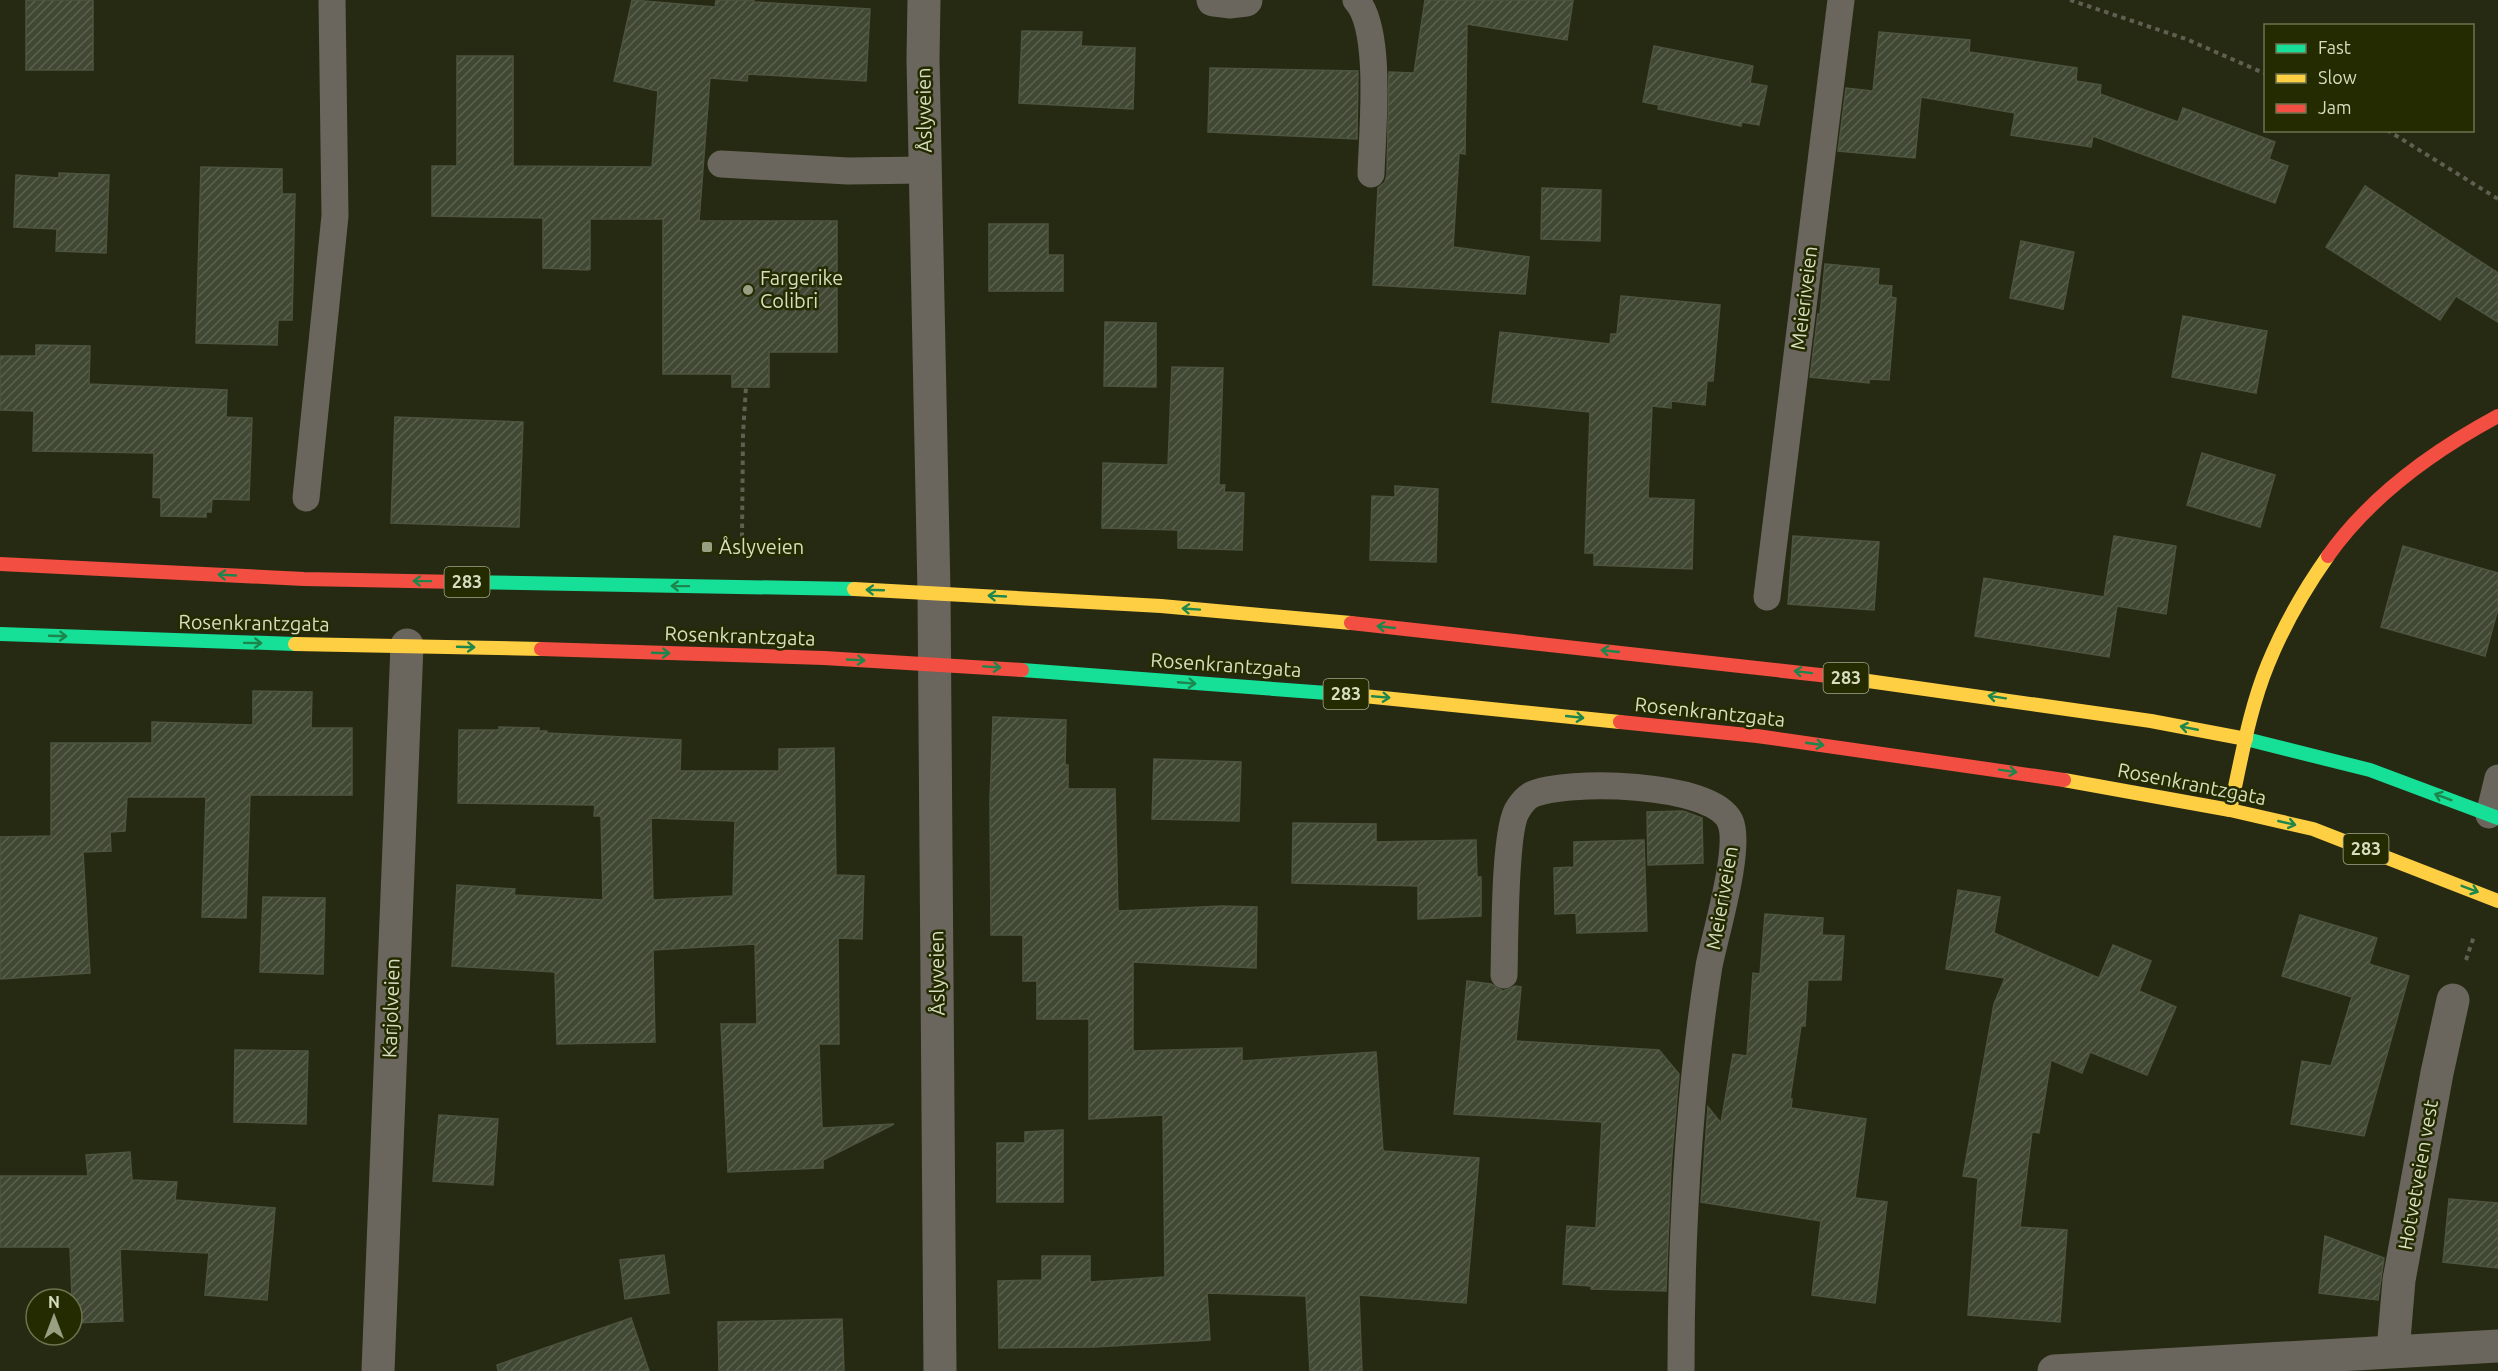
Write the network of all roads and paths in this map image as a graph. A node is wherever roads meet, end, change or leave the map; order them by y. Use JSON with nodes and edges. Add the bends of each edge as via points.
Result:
{"nodes":[{"id":1,"x":332,"y":0,"type":"edge"},
{"id":2,"x":924,"y":0,"type":"edge"},
{"id":3,"x":1213,"y":0,"type":"edge"},
{"id":4,"x":1246,"y":0,"type":"edge"},
{"id":5,"x":1356,"y":0,"type":"edge"},
{"id":6,"x":1841,"y":0,"type":"edge"},
{"id":7,"x":2072,"y":0,"type":"edge"},
{"id":8,"x":2264,"y":74,"type":"edge"},
{"id":9,"x":2390,"y":132,"type":"edge"},
{"id":10,"x":721,"y":164,"type":"dead end"},
{"id":11,"x":925,"y":170,"type":"junction"},
{"id":12,"x":1371,"y":174,"type":"dead end"},
{"id":13,"x":2498,"y":199,"type":"edge"},
{"id":14,"x":746,"y":387,"type":"dead end"},
{"id":15,"x":2498,"y":416,"type":"edge"},
{"id":16,"x":306,"y":498,"type":"dead end"},
{"id":17,"x":742,"y":537,"type":"dead end"},
{"id":18,"x":0,"y":564,"type":"edge"},
{"id":19,"x":934,"y":592,"type":"junction"},
{"id":20,"x":1767,"y":597,"type":"dead end"},
{"id":21,"x":0,"y":634,"type":"edge"},
{"id":22,"x":407,"y":645,"type":"junction"},
{"id":23,"x":934,"y":664,"type":"junction"},
{"id":24,"x":2247,"y":739,"type":"junction"},
{"id":25,"x":2498,"y":778,"type":"edge"},
{"id":26,"x":2230,"y":810,"type":"junction"},
{"id":27,"x":2494,"y":816,"type":"edge"},
{"id":28,"x":2493,"y":898,"type":"edge"},
{"id":29,"x":1504,"y":975,"type":"dead end"},
{"id":30,"x":2453,"y":1000,"type":"joint"},
{"id":31,"x":2498,"y":1346,"type":"edge"},
{"id":32,"x":2393,"y":1351,"type":"junction"},
{"id":33,"x":378,"y":1371,"type":"edge"},
{"id":34,"x":940,"y":1371,"type":"edge"},
{"id":35,"x":1682,"y":1371,"type":"edge"},
{"id":36,"x":2054,"y":1371,"type":"edge"}],
"edges":[{"from":1,"to":16,"type":"lane","via":[[335,216]]},
{"from":2,"to":11,"type":"street","name":"Åslyveien"},
{"from":3,"to":4,"type":"street"},
{"from":5,"to":12,"type":"lane","via":[[1364,8],[1373,48]]},
{"from":6,"to":20,"type":"lane","name":"Meieriveien"},
{"from":7,"to":8,"type":"path","via":[[2186,39]]},
{"from":9,"to":13,"type":"path"},
{"from":10,"to":11,"type":"lane","via":[[848,171]]},
{"from":11,"to":19,"type":"street","name":"Åslyveien"},
{"from":14,"to":17,"type":"path"},
{"from":15,"to":24,"type":"main road","via":[[2426,459],[2374,502],[2331,551],[2284,625],[2266,667]]},
{"from":19,"to":18,"type":"main road","number":"283","one_way":true,"via":[[303,579]]},
{"from":19,"to":23,"type":"street","name":"Åslyveien"},
{"from":24,"to":19,"type":"main road","number":"283","one_way":true,"via":[[1991,696],[1762,667],[1268,615]]},
{"from":21,"to":22,"type":"main road","name":"Rosenkrantzgata","number":"283","one_way":true},
{"from":22,"to":23,"type":"main road","name":"Rosenkrantzgata","number":"283","one_way":true},
{"from":22,"to":33,"type":"street","name":"Karjolveien"},
{"from":23,"to":26,"type":"main road","name":"Rosenkrantzgata","number":"283","one_way":true,"via":[[1408,699],[1757,736],[2064,780]]},
{"from":23,"to":34,"type":"street","name":"Åslyveien"},
{"from":24,"to":26,"type":"main road"},
{"from":27,"to":24,"type":"main road","number":"283","one_way":true,"via":[[2370,771]]},
{"from":25,"to":27,"type":"lane"},
{"from":26,"to":28,"type":"main road","name":"Rosenkrantzgata","number":"283","one_way":true,"via":[[2313,829]]},
{"from":28,"to":30,"type":"path"},
{"from":29,"to":35,"type":"lane","name":"Meieriveien","via":[[1509,847],[1515,812],[1528,796],[1578,787],[1650,787],[1713,803],[1730,820],[1734,842],[1709,966],[1698,1049],[1682,1288]]},
{"from":30,"to":32,"type":"street","name":"Hotvetveien vest","via":[[2399,1280]]},
{"from":31,"to":32,"type":"street"},
{"from":32,"to":36,"type":"street"}]}
